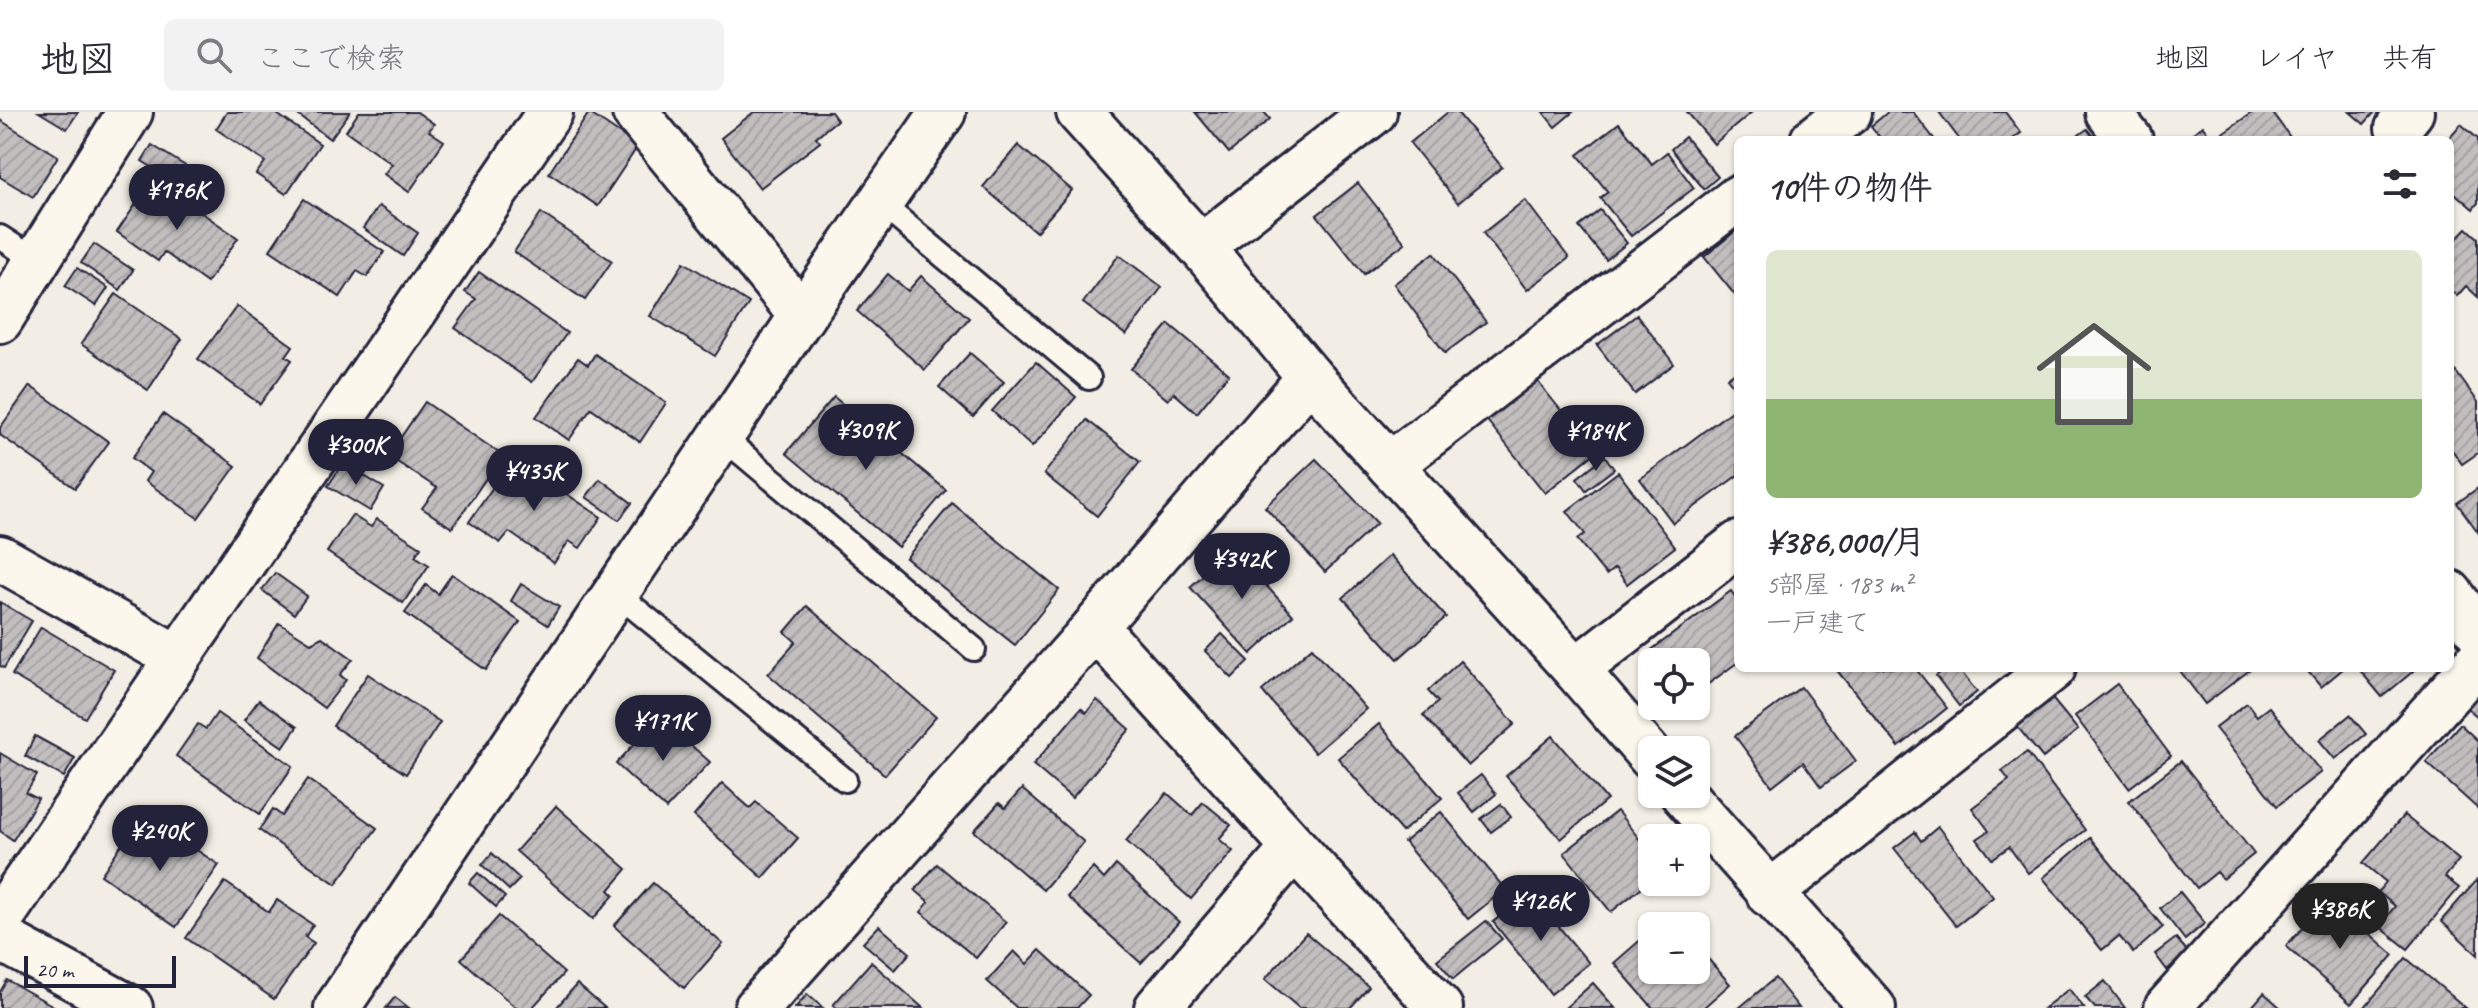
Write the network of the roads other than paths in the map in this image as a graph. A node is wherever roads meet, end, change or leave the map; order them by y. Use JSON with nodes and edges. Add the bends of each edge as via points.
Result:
{"nodes":[{"id":1,"x":130,"y":112,"type":"edge"},
{"id":2,"x":550,"y":112,"type":"edge"},
{"id":3,"x":635,"y":112,"type":"edge"},
{"id":4,"x":943,"y":112,"type":"edge"},
{"id":5,"x":1079,"y":112,"type":"edge"},
{"id":6,"x":1374,"y":112,"type":"edge"},
{"id":7,"x":1849,"y":112,"type":"edge"},
{"id":8,"x":2108,"y":112,"type":"edge"},
{"id":9,"x":1818,"y":136,"type":"edge"},
{"id":10,"x":2127,"y":136,"type":"edge"},
{"id":11,"x":1734,"y":201,"type":"edge"},
{"id":12,"x":880,"y":203,"type":"junction"},
{"id":13,"x":0,"y":237,"type":"edge"},
{"id":14,"x":1201,"y":247,"type":"junction"},
{"id":15,"x":37,"y":261,"type":"junction"},
{"id":16,"x":802,"y":316,"type":"junction"},
{"id":17,"x":0,"y":320,"type":"edge"},
{"id":18,"x":1310,"y":377,"type":"junction"},
{"id":19,"x":1089,"y":378,"type":"dead end"},
{"id":20,"x":721,"y":436,"type":"junction"},
{"id":21,"x":1390,"y":465,"type":"junction"},
{"id":22,"x":1734,"y":547,"type":"edge"},
{"id":23,"x":0,"y":558,"type":"edge"},
{"id":24,"x":616,"y":593,"type":"junction"},
{"id":25,"x":2454,"y":598,"type":"edge"},
{"id":26,"x":1095,"y":627,"type":"junction"},
{"id":27,"x":2478,"y":631,"type":"edge"},
{"id":28,"x":974,"y":649,"type":"dead end"},
{"id":29,"x":178,"y":658,"type":"junction"},
{"id":30,"x":2478,"y":661,"type":"edge"},
{"id":31,"x":1576,"y":670,"type":"junction"},
{"id":32,"x":2048,"y":672,"type":"edge"},
{"id":33,"x":1638,"y":742,"type":"edge"},
{"id":34,"x":845,"y":780,"type":"dead end"},
{"id":35,"x":1695,"y":808,"type":"edge"},
{"id":36,"x":1293,"y":849,"type":"junction"},
{"id":37,"x":1769,"y":894,"type":"junction"},
{"id":38,"x":0,"y":919,"type":"edge"},
{"id":39,"x":0,"y":938,"type":"edge"},
{"id":40,"x":130,"y":1008,"type":"edge"},
{"id":41,"x":337,"y":1008,"type":"edge"},
{"id":42,"x":757,"y":1008,"type":"edge"},
{"id":43,"x":1157,"y":1008,"type":"edge"},
{"id":44,"x":1440,"y":1008,"type":"edge"},
{"id":45,"x":1873,"y":1008,"type":"edge"},
{"id":46,"x":2167,"y":1008,"type":"edge"}],
"edges":[{"from":1,"to":15,"type":"street"},
{"from":2,"to":29,"type":"street"},
{"from":3,"to":16,"type":"street"},
{"from":4,"to":12,"type":"street"},
{"from":5,"to":14,"type":"street"},
{"from":6,"to":14,"type":"street"},
{"from":7,"to":9,"type":"street"},
{"from":8,"to":10,"type":"street"},
{"from":11,"to":21,"type":"street"},
{"from":12,"to":16,"type":"street"},
{"from":12,"to":19,"type":"lane"},
{"from":13,"to":15,"type":"lane"},
{"from":14,"to":18,"type":"street"},
{"from":15,"to":17,"type":"street"},
{"from":16,"to":20,"type":"street"},
{"from":18,"to":21,"type":"street"},
{"from":18,"to":26,"type":"street"},
{"from":20,"to":24,"type":"street"},
{"from":20,"to":28,"type":"lane"},
{"from":21,"to":31,"type":"street"},
{"from":22,"to":31,"type":"street"},
{"from":23,"to":29,"type":"street"},
{"from":24,"to":34,"type":"lane"},
{"from":24,"to":41,"type":"street"},
{"from":25,"to":27,"type":"street"},
{"from":26,"to":36,"type":"street"},
{"from":26,"to":42,"type":"street"},
{"from":29,"to":38,"type":"street"},
{"from":30,"to":46,"type":"street"},
{"from":31,"to":33,"type":"street"},
{"from":32,"to":37,"type":"street"},
{"from":35,"to":37,"type":"street"},
{"from":36,"to":43,"type":"street"},
{"from":36,"to":44,"type":"street"},
{"from":37,"to":45,"type":"street"},
{"from":39,"to":40,"type":"street"}]}
